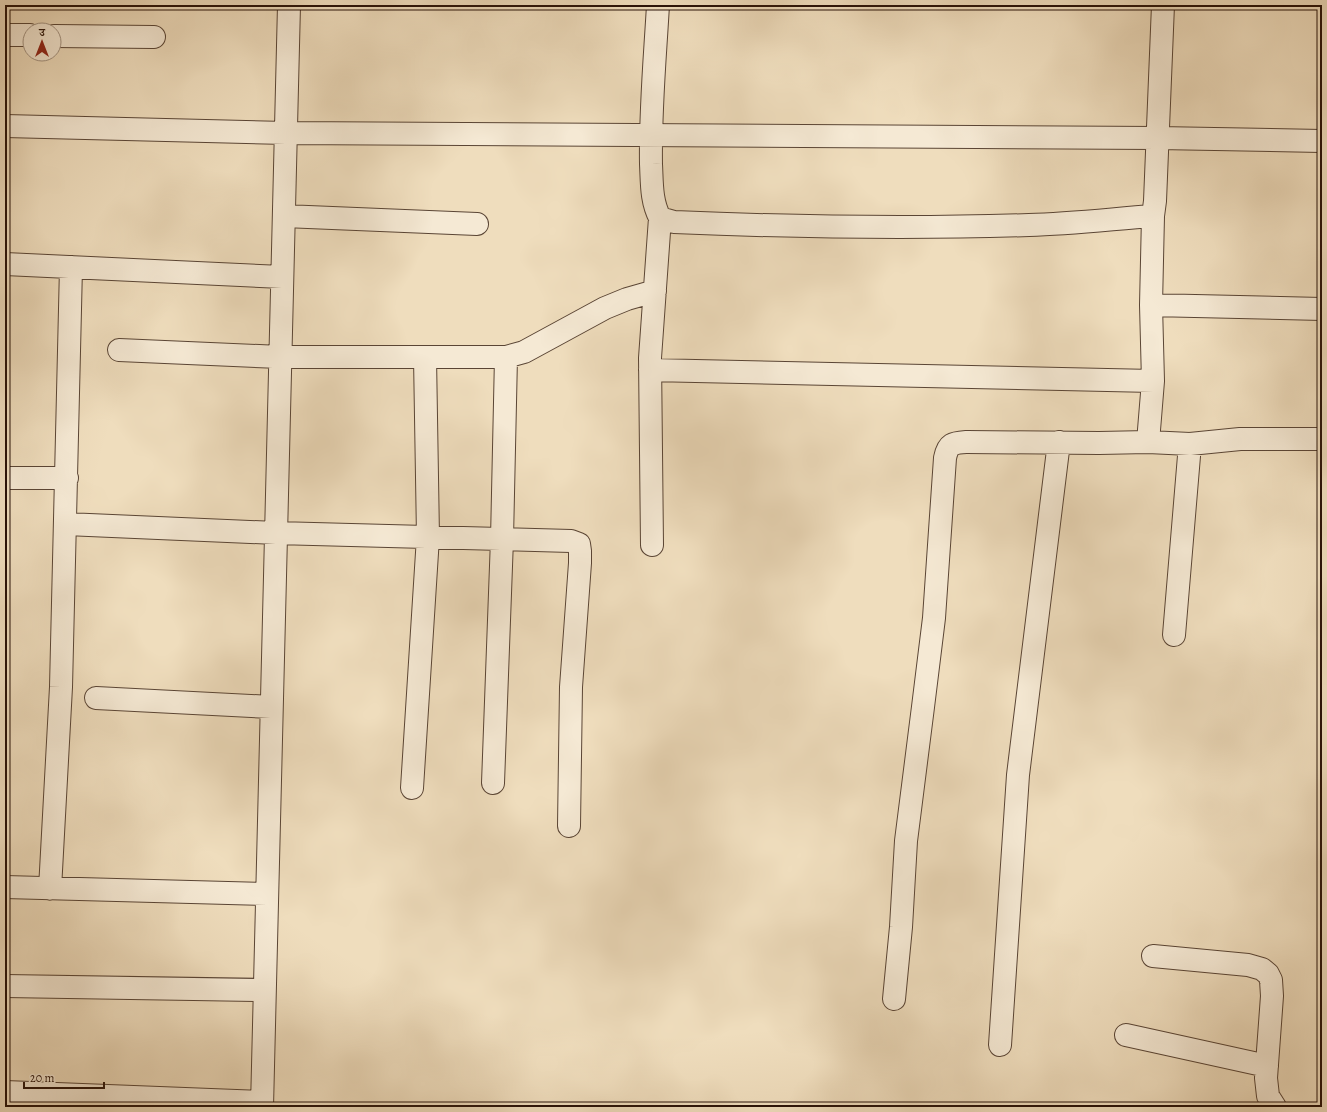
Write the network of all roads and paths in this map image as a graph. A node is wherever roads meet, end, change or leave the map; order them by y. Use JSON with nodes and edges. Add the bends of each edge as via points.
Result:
{"nodes":[{"id":1,"x":289,"y":5,"type":"edge"},
{"id":2,"x":658,"y":5,"type":"edge"},
{"id":3,"x":1163,"y":5,"type":"edge"},
{"id":4,"x":5,"y":35,"type":"edge"},
{"id":5,"x":22,"y":35,"type":"edge"},
{"id":6,"x":62,"y":36,"type":"edge"},
{"id":7,"x":154,"y":37,"type":"dead end"},
{"id":8,"x":5,"y":126,"type":"edge"},
{"id":9,"x":286,"y":133,"type":"junction"},
{"id":10,"x":651,"y":136,"type":"junction"},
{"id":11,"x":1158,"y":138,"type":"junction"},
{"id":12,"x":1322,"y":141,"type":"edge"},
{"id":13,"x":284,"y":216,"type":"junction"},
{"id":14,"x":1153,"y":216,"type":"junction"},
{"id":15,"x":660,"y":218,"type":"junction"},
{"id":16,"x":477,"y":224,"type":"dead end"},
{"id":17,"x":5,"y":264,"type":"edge"},
{"id":18,"x":71,"y":267,"type":"junction"},
{"id":19,"x":282,"y":277,"type":"junction"},
{"id":20,"x":655,"y":291,"type":"junction"},
{"id":21,"x":1151,"y":305,"type":"junction"},
{"id":22,"x":1322,"y":309,"type":"edge"},
{"id":23,"x":119,"y":350,"type":"dead end"},
{"id":24,"x":280,"y":357,"type":"junction"},
{"id":25,"x":425,"y":357,"type":"junction"},
{"id":26,"x":506,"y":357,"type":"junction"},
{"id":27,"x":650,"y":370,"type":"junction"},
{"id":28,"x":1153,"y":381,"type":"junction"},
{"id":29,"x":1322,"y":439,"type":"edge"},
{"id":30,"x":1058,"y":442,"type":"junction"},
{"id":31,"x":1148,"y":442,"type":"junction"},
{"id":32,"x":1190,"y":444,"type":"junction"},
{"id":33,"x":5,"y":478,"type":"edge"},
{"id":34,"x":67,"y":478,"type":"junction"},
{"id":35,"x":66,"y":524,"type":"junction"},
{"id":36,"x":276,"y":533,"type":"junction"},
{"id":37,"x":428,"y":537,"type":"junction"},
{"id":38,"x":502,"y":539,"type":"junction"},
{"id":39,"x":652,"y":545,"type":"dead end"},
{"id":40,"x":1174,"y":635,"type":"dead end"},
{"id":41,"x":96,"y":698,"type":"dead end"},
{"id":42,"x":271,"y":707,"type":"junction"},
{"id":43,"x":493,"y":783,"type":"dead end"},
{"id":44,"x":412,"y":788,"type":"dead end"},
{"id":45,"x":569,"y":826,"type":"dead end"},
{"id":46,"x":5,"y":887,"type":"edge"},
{"id":47,"x":50,"y":889,"type":"junction"},
{"id":48,"x":267,"y":894,"type":"junction"},
{"id":49,"x":1153,"y":956,"type":"dead end"},
{"id":50,"x":5,"y":986,"type":"edge"},
{"id":51,"x":264,"y":990,"type":"junction"},
{"id":52,"x":894,"y":999,"type":"dead end"},
{"id":53,"x":1126,"y":1035,"type":"dead end"},
{"id":54,"x":1000,"y":1045,"type":"dead end"},
{"id":55,"x":1267,"y":1066,"type":"junction"},
{"id":56,"x":5,"y":1092,"type":"edge"},
{"id":57,"x":44,"y":1100,"type":"edge"},
{"id":58,"x":262,"y":1105,"type":"edge"},
{"id":59,"x":1276,"y":1107,"type":"edge"}],
"edges":[{"from":1,"to":9,"type":"street"},
{"from":2,"to":10,"type":"street"},
{"from":3,"to":11,"type":"street"},
{"from":4,"to":5,"type":"street"},
{"from":6,"to":7,"type":"street"},
{"from":8,"to":9,"type":"street"},
{"from":9,"to":10,"type":"street"},
{"from":9,"to":13,"type":"street"},
{"from":10,"to":11,"type":"street"},
{"from":10,"to":15,"type":"street","via":[[652,193]]},
{"from":11,"to":12,"type":"street"},
{"from":11,"to":14,"type":"street"},
{"from":13,"to":16,"type":"street"},
{"from":13,"to":19,"type":"street"},
{"from":14,"to":15,"type":"street","via":[[1030,225],[893,227],[751,225],[674,222]]},
{"from":14,"to":21,"type":"street"},
{"from":15,"to":20,"type":"street"},
{"from":17,"to":18,"type":"street"},
{"from":18,"to":19,"type":"street"},
{"from":18,"to":34,"type":"street"},
{"from":19,"to":24,"type":"street"},
{"from":20,"to":26,"type":"street","via":[[605,308],[524,352]]},
{"from":20,"to":27,"type":"street"},
{"from":21,"to":22,"type":"street"},
{"from":21,"to":28,"type":"street"},
{"from":23,"to":24,"type":"street"},
{"from":24,"to":25,"type":"street"},
{"from":24,"to":36,"type":"street"},
{"from":25,"to":26,"type":"street"},
{"from":25,"to":37,"type":"street"},
{"from":26,"to":38,"type":"street"},
{"from":27,"to":28,"type":"street"},
{"from":27,"to":39,"type":"street"},
{"from":28,"to":31,"type":"street"},
{"from":29,"to":32,"type":"street","via":[[1240,439]]},
{"from":30,"to":31,"type":"street"},
{"from":30,"to":52,"type":"street","via":[[953,443],[947,450],[934,618],[906,841]]},
{"from":30,"to":54,"type":"street","via":[[1018,775]]},
{"from":31,"to":32,"type":"street"},
{"from":32,"to":40,"type":"street"},
{"from":33,"to":34,"type":"street"},
{"from":34,"to":35,"type":"street"},
{"from":35,"to":36,"type":"street"},
{"from":35,"to":47,"type":"street","via":[[62,687]]},
{"from":36,"to":37,"type":"street"},
{"from":36,"to":42,"type":"street"},
{"from":37,"to":38,"type":"street"},
{"from":37,"to":44,"type":"street"},
{"from":38,"to":43,"type":"street"},
{"from":38,"to":45,"type":"street","via":[[571,541],[578,544],[580,551],[571,687]]},
{"from":41,"to":42,"type":"street"},
{"from":42,"to":48,"type":"street"},
{"from":46,"to":47,"type":"street"},
{"from":47,"to":48,"type":"street"},
{"from":48,"to":51,"type":"street"},
{"from":49,"to":55,"type":"street","via":[[1248,965],[1262,969],[1268,974],[1272,996]]},
{"from":50,"to":51,"type":"street"},
{"from":51,"to":58,"type":"street"},
{"from":53,"to":55,"type":"street"},
{"from":55,"to":59,"type":"street","via":[[1268,1096]]},
{"from":56,"to":57,"type":"street"},
{"from":57,"to":58,"type":"street"}]}
